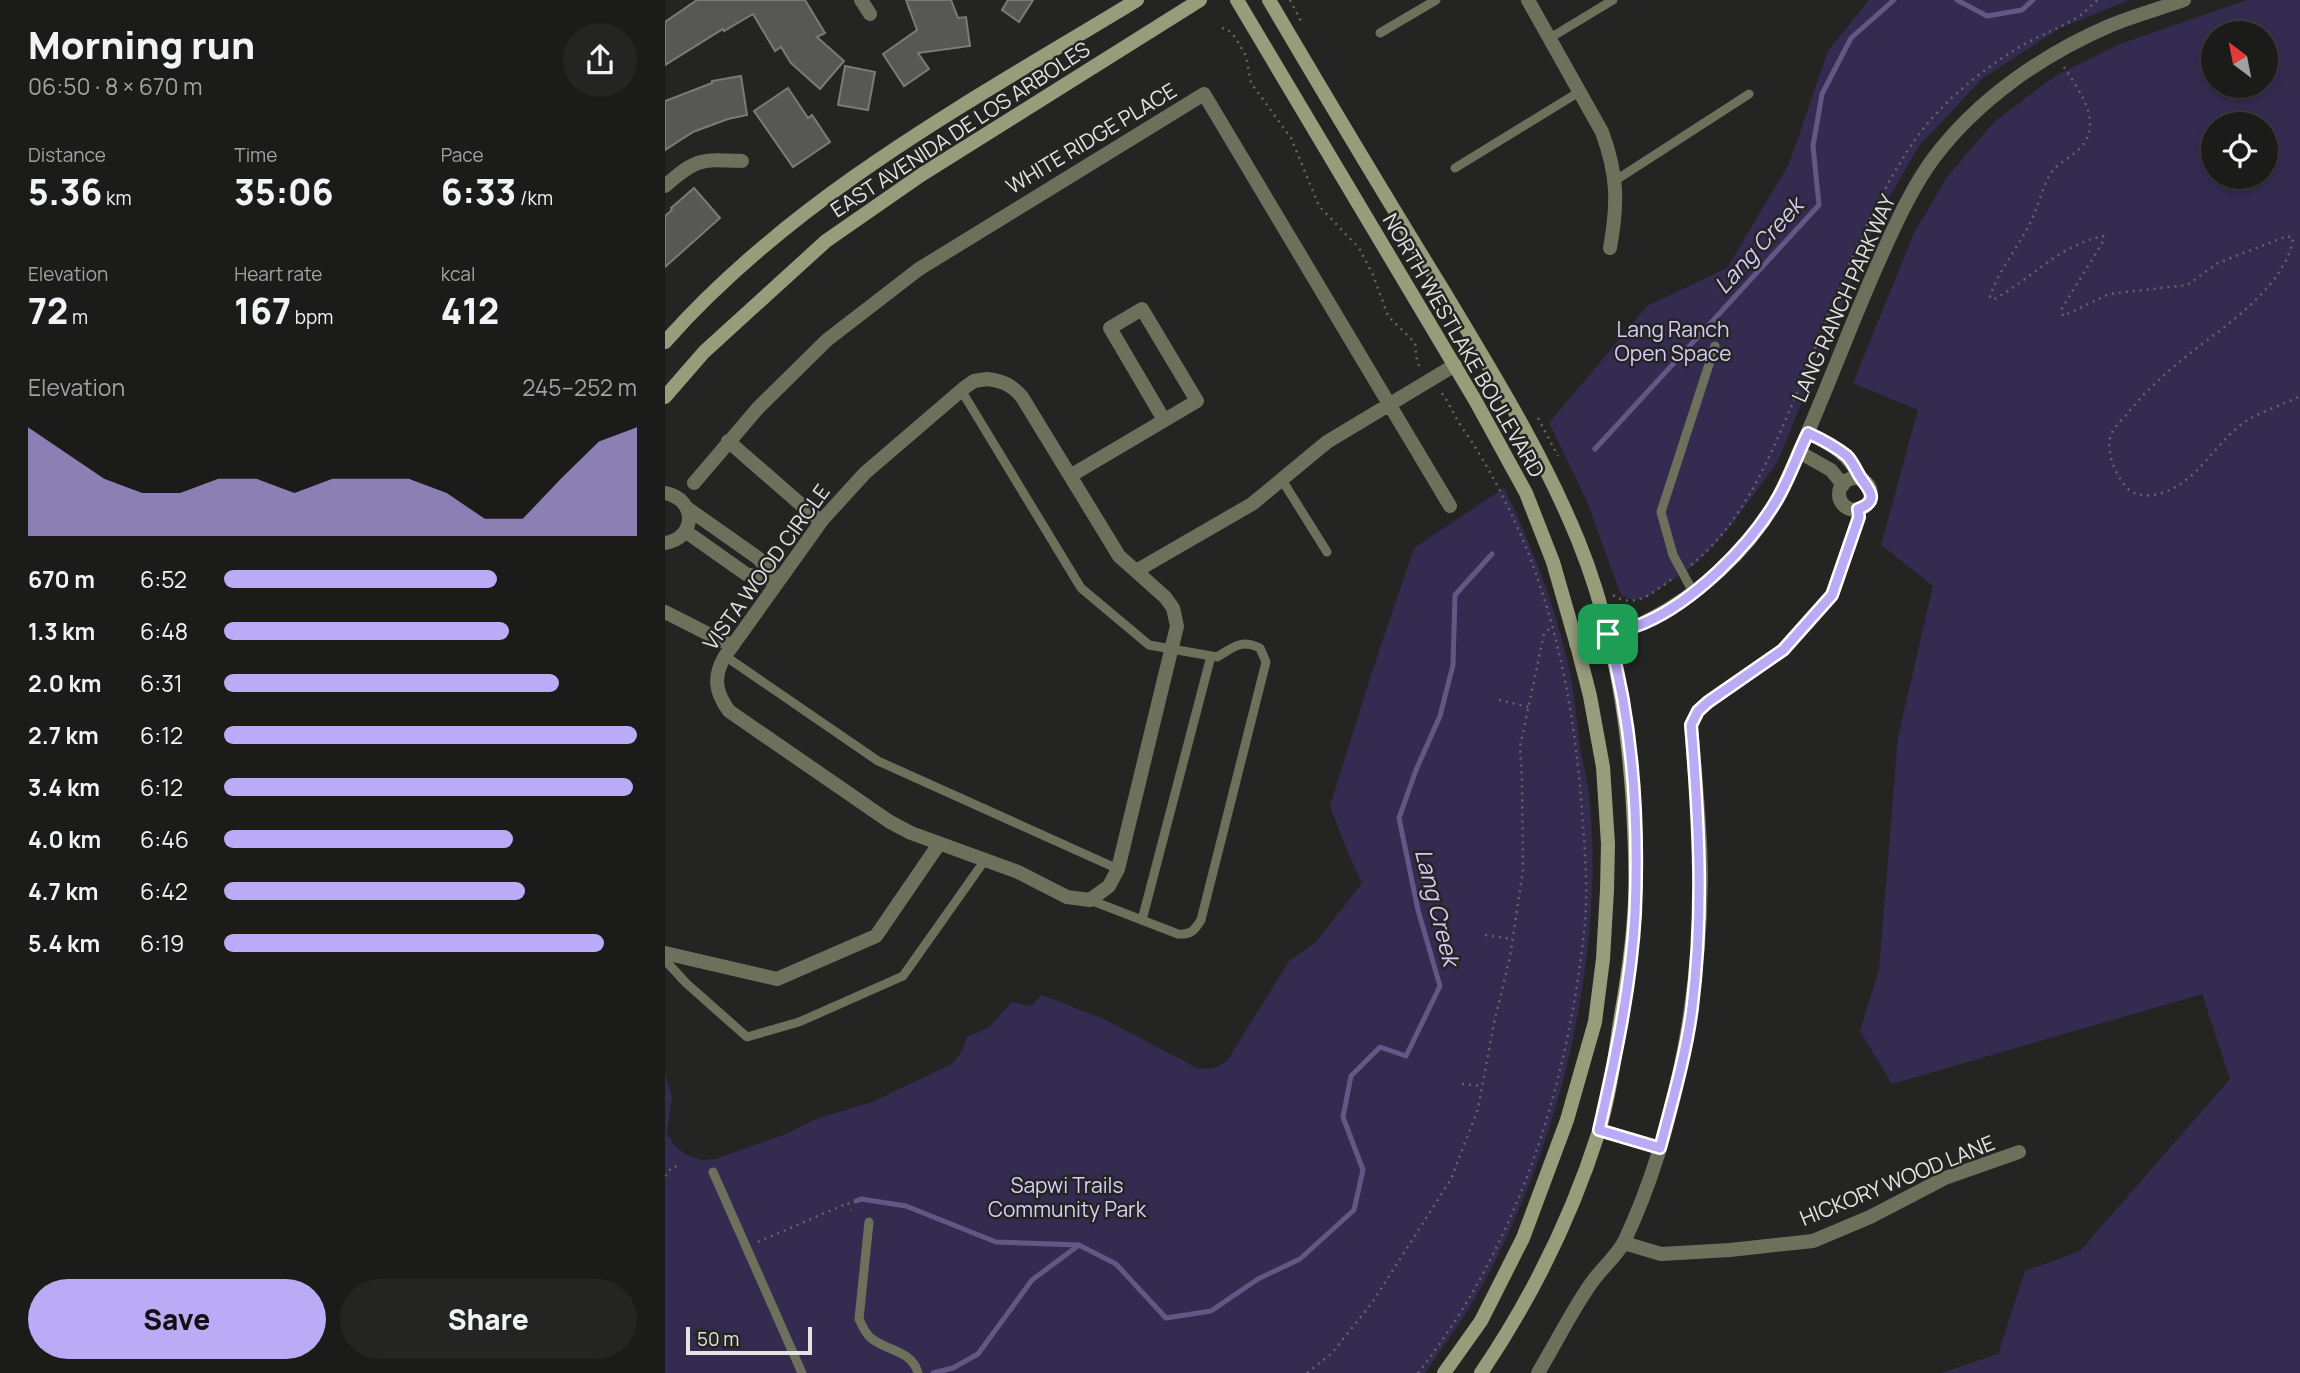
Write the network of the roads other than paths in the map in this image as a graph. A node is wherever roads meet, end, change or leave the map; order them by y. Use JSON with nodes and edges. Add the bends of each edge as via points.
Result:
{"nodes":[{"id":1,"x":862,"y":0,"type":"edge"},
{"id":2,"x":1137,"y":0,"type":"edge"},
{"id":3,"x":1200,"y":0,"type":"edge"},
{"id":4,"x":1237,"y":0,"type":"edge"},
{"id":5,"x":1269,"y":0,"type":"edge"},
{"id":6,"x":1436,"y":0,"type":"edge"},
{"id":7,"x":1528,"y":0,"type":"edge"},
{"id":8,"x":1613,"y":0,"type":"edge"},
{"id":9,"x":2184,"y":0,"type":"edge"},
{"id":10,"x":870,"y":14,"type":"dead end"},
{"id":11,"x":1380,"y":33,"type":"dead end"},
{"id":12,"x":1550,"y":38,"type":"junction"},
{"id":13,"x":1579,"y":92,"type":"junction"},
{"id":14,"x":1749,"y":94,"type":"dead end"},
{"id":15,"x":743,"y":161,"type":"dead end"},
{"id":16,"x":1455,"y":168,"type":"dead end"},
{"id":17,"x":1616,"y":180,"type":"junction"},
{"id":18,"x":665,"y":186,"type":"edge"},
{"id":19,"x":1610,"y":248,"type":"dead end"},
{"id":20,"x":665,"y":342,"type":"edge"},
{"id":21,"x":1715,"y":346,"type":"dead end"},
{"id":22,"x":1455,"y":365,"type":"junction"},
{"id":23,"x":961,"y":390,"type":"junction"},
{"id":24,"x":665,"y":397,"type":"edge"},
{"id":25,"x":1391,"y":404,"type":"junction"},
{"id":26,"x":1164,"y":420,"type":"junction"},
{"id":27,"x":1808,"y":433,"type":"junction"},
{"id":28,"x":728,"y":441,"type":"junction"},
{"id":29,"x":1799,"y":452,"type":"junction"},
{"id":30,"x":1070,"y":476,"type":"junction"},
{"id":31,"x":1861,"y":479,"type":"junction"},
{"id":32,"x":1282,"y":480,"type":"junction"},
{"id":33,"x":694,"y":483,"type":"dead end"},
{"id":34,"x":1843,"y":485,"type":"junction"},
{"id":35,"x":665,"y":493,"type":"edge"},
{"id":36,"x":1450,"y":506,"type":"dead end"},
{"id":37,"x":687,"y":509,"type":"junction"},
{"id":38,"x":1858,"y":509,"type":"junction"},
{"id":39,"x":821,"y":522,"type":"junction"},
{"id":40,"x":685,"y":531,"type":"junction"},
{"id":41,"x":665,"y":543,"type":"edge"},
{"id":42,"x":1327,"y":552,"type":"dead end"},
{"id":43,"x":1136,"y":571,"type":"junction"},
{"id":44,"x":778,"y":581,"type":"junction"},
{"id":45,"x":1693,"y":593,"type":"junction"},
{"id":46,"x":665,"y":612,"type":"edge"},
{"id":47,"x":1608,"y":634,"type":"junction"},
{"id":48,"x":1576,"y":644,"type":"junction"},
{"id":49,"x":1172,"y":649,"type":"junction"},
{"id":50,"x":729,"y":651,"type":"junction"},
{"id":51,"x":1211,"y":656,"type":"junction"},
{"id":52,"x":939,"y":844,"type":"junction"},
{"id":53,"x":985,"y":860,"type":"junction"},
{"id":54,"x":1118,"y":869,"type":"junction"},
{"id":55,"x":1090,"y":900,"type":"junction"},
{"id":56,"x":1142,"y":920,"type":"junction"},
{"id":57,"x":665,"y":953,"type":"edge"},
{"id":58,"x":665,"y":960,"type":"edge"},
{"id":59,"x":1599,"y":1130,"type":"junction"},
{"id":60,"x":1660,"y":1148,"type":"junction"},
{"id":61,"x":2019,"y":1152,"type":"dead end"},
{"id":62,"x":713,"y":1172,"type":"dead end"},
{"id":63,"x":869,"y":1222,"type":"dead end"},
{"id":64,"x":1624,"y":1242,"type":"junction"},
{"id":65,"x":802,"y":1373,"type":"edge"},
{"id":66,"x":918,"y":1373,"type":"edge"},
{"id":67,"x":1444,"y":1373,"type":"edge"},
{"id":68,"x":1481,"y":1373,"type":"edge"},
{"id":69,"x":1538,"y":1373,"type":"edge"}],
"edges":[{"from":1,"to":10,"type":"street"},
{"from":2,"to":20,"type":"main road","name":"EAST AVENIDA DE LOS ARBOLES","via":[[902,143],[807,210],[740,266]]},
{"from":3,"to":24,"type":"main road","name":"EAST AVENIDA DE LOS ARBOLES","via":[[921,175],[826,241],[704,352]]},
{"from":4,"to":22,"type":"main road","name":"NORTH WESTLAKE BOULEVARD"},
{"from":5,"to":47,"type":"main road","name":"NORTH WESTLAKE BOULEVARD","via":[[1548,471],[1579,543]]},
{"from":6,"to":11,"type":"lane"},
{"from":7,"to":12,"type":"street"},
{"from":8,"to":12,"type":"lane"},
{"from":9,"to":27,"type":"street","name":"LANG RANCH PARKWAY","via":[[2110,26],[2055,53],[2011,82],[1956,131],[1932,160],[1892,232]]},
{"from":12,"to":13,"type":"street"},
{"from":13,"to":16,"type":"lane"},
{"from":13,"to":17,"type":"street","via":[[1602,132]]},
{"from":14,"to":17,"type":"lane"},
{"from":15,"to":18,"type":"street","via":[[705,159]]},
{"from":17,"to":19,"type":"street"},
{"from":21,"to":45,"type":"lane","via":[[1661,512],[1673,555]]},
{"from":22,"to":25,"type":"street"},
{"from":22,"to":48,"type":"main road","name":"NORTH WESTLAKE BOULEVARD","via":[[1526,493],[1553,562]]},
{"from":23,"to":30,"type":"street","name":"VISTA WOOD CIRCLE","via":[[987,379],[1014,387]]},
{"from":23,"to":39,"type":"street","name":"VISTA WOOD CIRCLE","via":[[865,473]]},
{"from":23,"to":49,"type":"lane","via":[[1081,588],[1149,645]]},
{"from":25,"to":28,"type":"street","name":"WHITE RIDGE PLACE","via":[[1204,94],[919,268],[827,341]]},
{"from":25,"to":32,"type":"street","via":[[1327,442]]},
{"from":25,"to":36,"type":"street","name":"WHITE RIDGE PLACE"},
{"from":26,"to":26,"type":"street","via":[[1109,328],[1142,309],[1196,401]]},
{"from":26,"to":30,"type":"street"},
{"from":27,"to":29,"type":"street","name":"LANG RANCH PARKWAY"},
{"from":27,"to":31,"type":"street","via":[[1847,457]]},
{"from":28,"to":33,"type":"street","name":"WHITE RIDGE PLACE"},
{"from":28,"to":39,"type":"street"},
{"from":29,"to":34,"type":"street","via":[[1831,470]]},
{"from":29,"to":45,"type":"street","name":"LANG RANCH PARKWAY","via":[[1760,525],[1717,574]]},
{"from":30,"to":43,"type":"street","name":"VISTA WOOD CIRCLE","via":[[1119,556]]},
{"from":31,"to":34,"type":"street"},
{"from":31,"to":38,"type":"street","via":[[1871,495],[1867,505]]},
{"from":32,"to":42,"type":"lane"},
{"from":32,"to":43,"type":"street","via":[[1252,504]]},
{"from":34,"to":38,"type":"street","via":[[1840,495],[1844,504]]},
{"from":35,"to":37,"type":"street","via":[[681,499]]},
{"from":37,"to":40,"type":"street"},
{"from":37,"to":44,"type":"street","via":[[758,558]]},
{"from":38,"to":60,"type":"street","via":[[1832,595],[1783,650],[1708,702],[1691,725],[1701,880],[1697,947],[1692,1008]]},
{"from":39,"to":44,"type":"street","name":"VISTA WOOD CIRCLE"},
{"from":40,"to":41,"type":"street"},
{"from":40,"to":44,"type":"street","via":[[746,574]]},
{"from":43,"to":49,"type":"street","name":"VISTA WOOD CIRCLE","via":[[1173,608],[1177,626]]},
{"from":44,"to":50,"type":"street","name":"VISTA WOOD CIRCLE"},
{"from":45,"to":47,"type":"street","name":"LANG RANCH PARKWAY","via":[[1645,622]]},
{"from":46,"to":50,"type":"street"},
{"from":47,"to":48,"type":"street","name":"LANG RANCH PARKWAY"},
{"from":47,"to":59,"type":"main road","name":"NORTH WESTLAKE BOULEVARD","via":[[1632,780],[1635,915],[1612,1074]]},
{"from":48,"to":67,"type":"main road","name":"NORTH WESTLAKE BOULEVARD","via":[[1603,767],[1608,844],[1595,1022],[1567,1120],[1524,1238],[1481,1321]]},
{"from":49,"to":51,"type":"lane"},
{"from":49,"to":54,"type":"street","name":"VISTA WOOD CIRCLE"},
{"from":50,"to":52,"type":"street","name":"VISTA WOOD CIRCLE","via":[[718,668],[716,686],[729,711],[890,822]]},
{"from":50,"to":54,"type":"lane","via":[[878,761]]},
{"from":51,"to":56,"type":"lane"},
{"from":51,"to":56,"type":"lane","via":[[1248,643],[1260,648],[1266,662],[1201,920],[1187,935]]},
{"from":52,"to":53,"type":"street","name":"VISTA WOOD CIRCLE"},
{"from":52,"to":57,"type":"street","via":[[876,936],[777,979]]},
{"from":53,"to":55,"type":"street","name":"VISTA WOOD CIRCLE","via":[[1067,897]]},
{"from":53,"to":58,"type":"lane","via":[[903,976],[799,1022],[747,1037]]},
{"from":54,"to":55,"type":"street","name":"VISTA WOOD CIRCLE","via":[[1109,886]]},
{"from":55,"to":56,"type":"lane"},
{"from":59,"to":60,"type":"street"},
{"from":59,"to":68,"type":"main road","name":"NORTH WESTLAKE BOULEVARD","via":[[1535,1284]]},
{"from":60,"to":64,"type":"street"},
{"from":61,"to":64,"type":"street","name":"HICKORY WOOD LANE","via":[[1945,1178],[1813,1241],[1661,1254]]},
{"from":62,"to":65,"type":"lane"},
{"from":63,"to":66,"type":"lane","via":[[859,1319],[872,1339],[909,1357]]},
{"from":64,"to":69,"type":"street","via":[[1591,1283]]}]}
